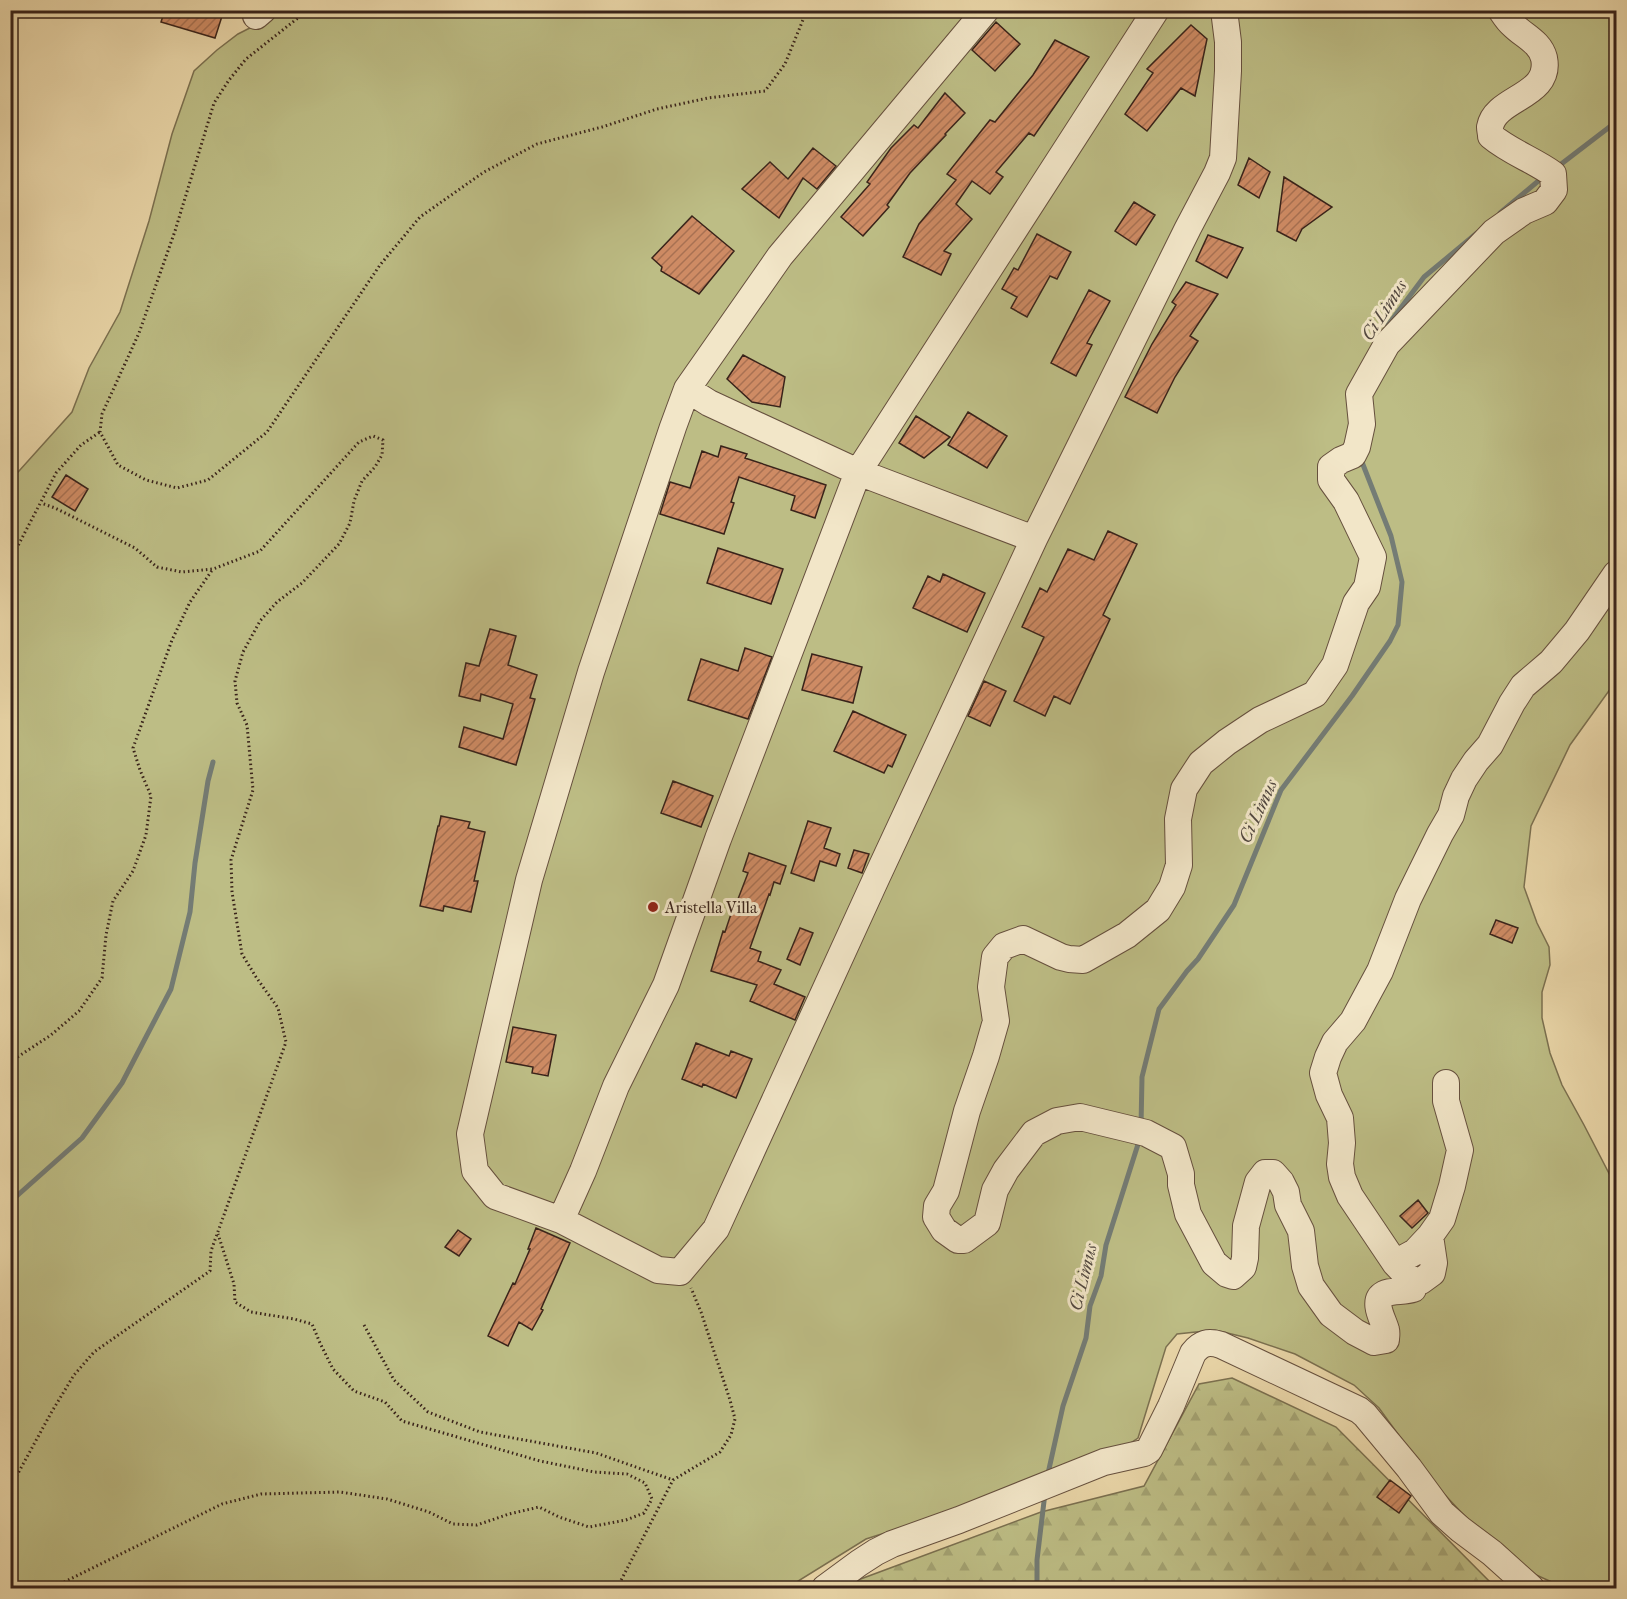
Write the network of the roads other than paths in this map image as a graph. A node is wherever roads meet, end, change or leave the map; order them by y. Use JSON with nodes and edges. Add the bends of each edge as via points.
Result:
{"nodes":[{"id":1,"x":986,"y":10,"type":"edge"},
{"id":2,"x":1156,"y":10,"type":"edge"},
{"id":3,"x":1224,"y":10,"type":"edge"},
{"id":4,"x":1501,"y":10,"type":"edge"},
{"id":5,"x":687,"y":389,"type":"junction"},
{"id":6,"x":858,"y":472,"type":"junction"},
{"id":7,"x":1034,"y":539,"type":"junction"},
{"id":8,"x":1617,"y":574,"type":"edge"},
{"id":9,"x":1446,"y":1083,"type":"dead end"},
{"id":10,"x":561,"y":1220,"type":"junction"},
{"id":11,"x":1430,"y":1236,"type":"junction"},
{"id":12,"x":1395,"y":1263,"type":"junction"},
{"id":13,"x":1414,"y":1283,"type":"junction"},
{"id":14,"x":825,"y":1588,"type":"edge"},
{"id":15,"x":1531,"y":1588,"type":"edge"}],
"edges":[{"from":1,"to":5,"type":"street","via":[[780,255]]},
{"from":2,"to":6,"type":"street"},
{"from":3,"to":7,"type":"street","via":[[1228,71],[1223,158]]},
{"from":4,"to":13,"type":"street","via":[[1537,44],[1544,57],[1545,71],[1540,82],[1496,114],[1490,126],[1491,136],[1553,174],[1554,190],[1545,202],[1494,232],[1387,345],[1359,394],[1362,424],[1357,447],[1353,456],[1331,467],[1331,480],[1346,501],[1373,557],[1367,586],[1356,603],[1335,665],[1314,694],[1260,720],[1201,764],[1184,789],[1178,819],[1179,865],[1158,910],[1128,935],[1083,960],[1061,957],[1023,939],[1004,946],[995,957],[990,987],[996,1021],[936,1217],[944,1230],[964,1240],[987,1223],[995,1190],[1034,1133],[1057,1121],[1080,1117],[1146,1133],[1173,1147],[1188,1214],[1214,1263],[1227,1274],[1233,1276],[1243,1267],[1246,1226],[1258,1182],[1265,1173],[1273,1173],[1286,1192],[1301,1231],[1311,1286],[1331,1314],[1374,1342],[1386,1340],[1380,1296],[1413,1289]]},
{"from":5,"to":6,"type":"street"},
{"from":5,"to":10,"type":"street","via":[[591,672],[529,880],[470,1134],[475,1171],[495,1196]]},
{"from":6,"to":7,"type":"street"},
{"from":6,"to":10,"type":"street","via":[[666,985],[616,1086]]},
{"from":7,"to":10,"type":"street","via":[[716,1228],[680,1272],[658,1269]]},
{"from":8,"to":12,"type":"street","via":[[1551,662],[1522,686],[1490,745],[1464,779],[1451,815],[1408,899],[1380,972],[1328,1057],[1323,1073],[1340,1118],[1342,1177],[1350,1196]]},
{"from":9,"to":11,"type":"street","via":[[1446,1101],[1460,1150],[1442,1219]]},
{"from":11,"to":12,"type":"street","via":[[1415,1252]]},
{"from":11,"to":13,"type":"street","via":[[1432,1273]]},
{"from":12,"to":13,"type":"street"},
{"from":14,"to":15,"type":"street","via":[[892,1544],[1104,1462],[1149,1450],[1192,1353],[1207,1342],[1359,1410],[1442,1513]]}]}
